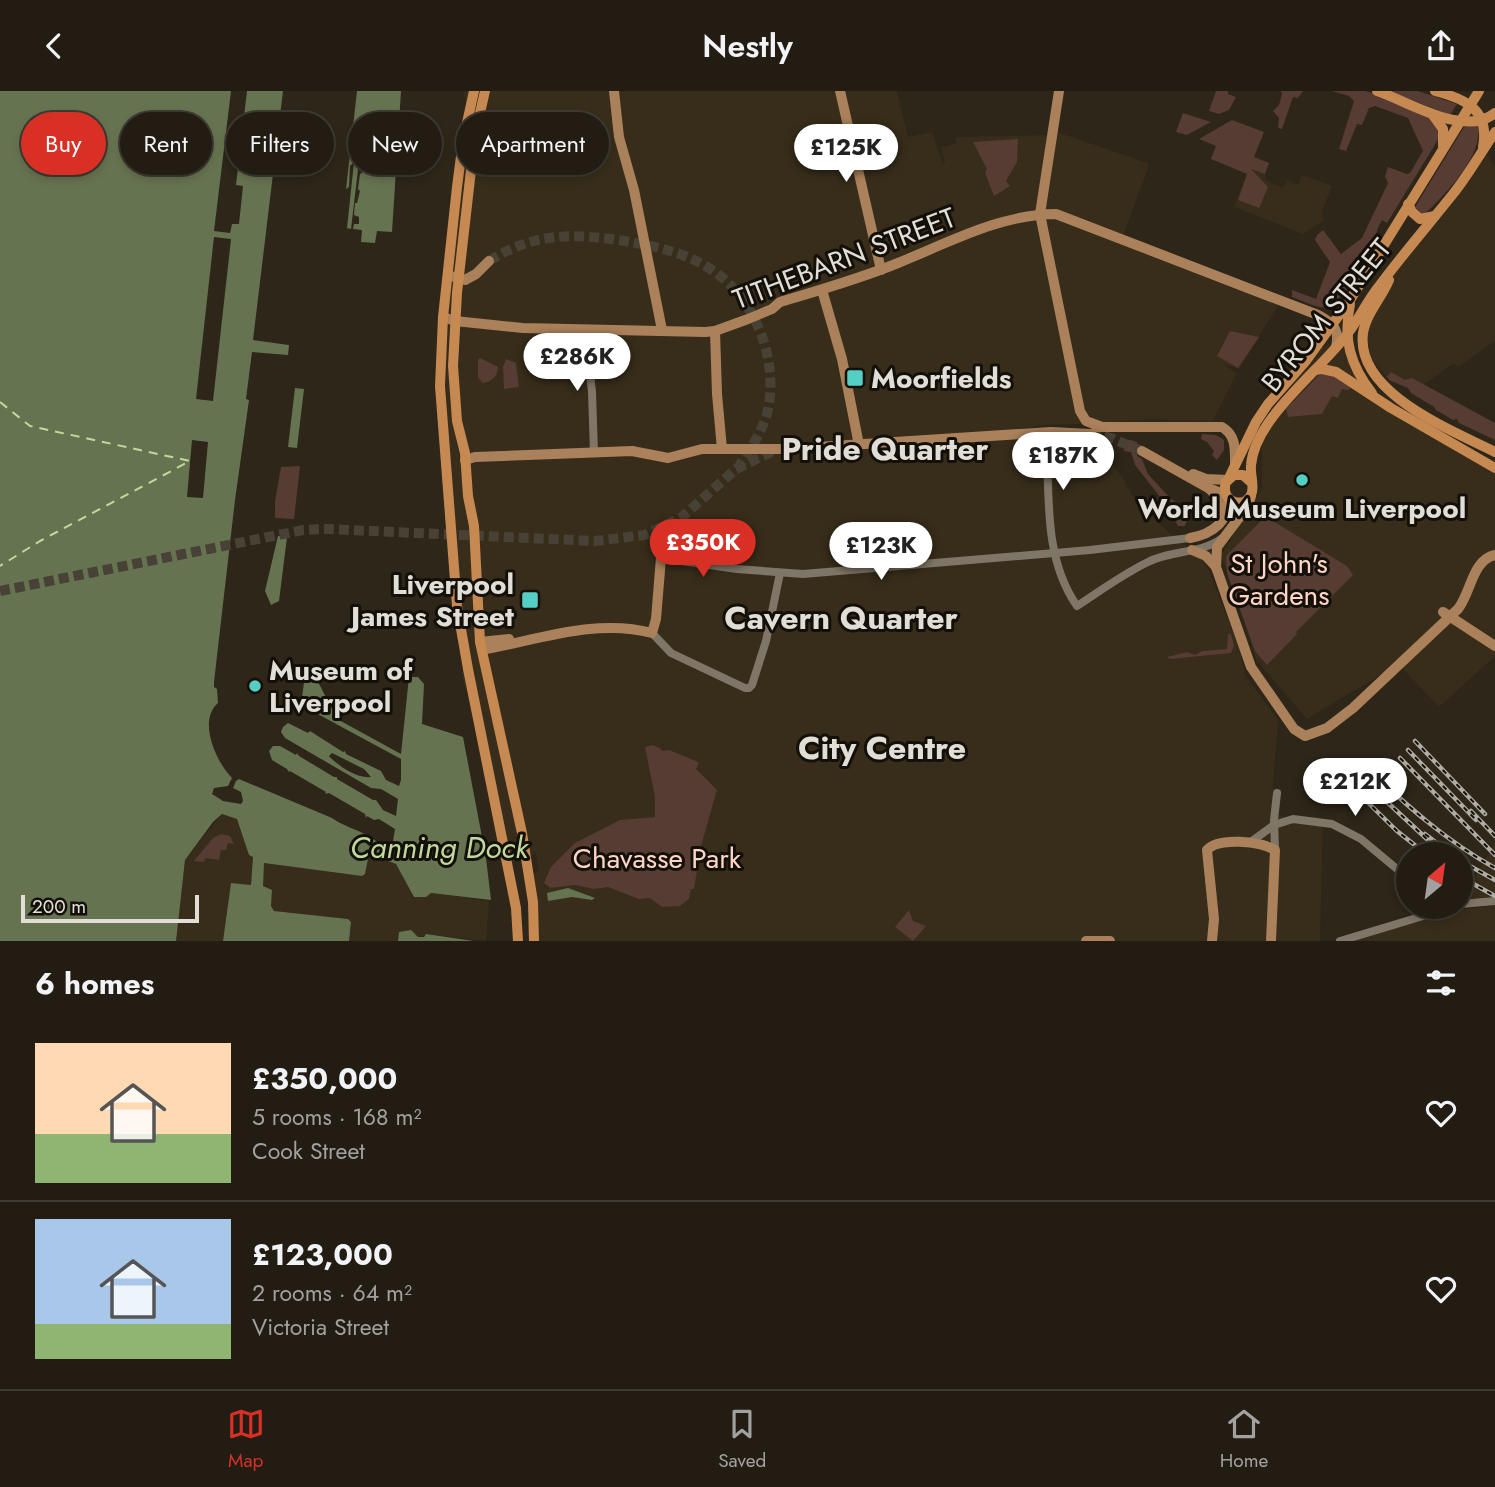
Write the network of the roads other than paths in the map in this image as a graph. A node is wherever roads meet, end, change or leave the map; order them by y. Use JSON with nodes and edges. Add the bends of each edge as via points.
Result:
{"nodes":[{"id":1,"x":474,"y":91,"type":"edge"},
{"id":2,"x":485,"y":91,"type":"edge"},
{"id":3,"x":614,"y":91,"type":"edge"},
{"id":4,"x":840,"y":91,"type":"edge"},
{"id":5,"x":1059,"y":91,"type":"edge"},
{"id":6,"x":1377,"y":91,"type":"edge"},
{"id":7,"x":1435,"y":91,"type":"edge"},
{"id":8,"x":1479,"y":91,"type":"edge"},
{"id":9,"x":1471,"y":106,"type":"junction"},
{"id":10,"x":1431,"y":112,"type":"junction"},
{"id":11,"x":1495,"y":113,"type":"edge"},
{"id":12,"x":1483,"y":121,"type":"junction"},
{"id":13,"x":1461,"y":123,"type":"junction"},
{"id":14,"x":1495,"y":132,"type":"edge"},
{"id":15,"x":1443,"y":146,"type":"junction"},
{"id":16,"x":1483,"y":150,"type":"junction"},
{"id":17,"x":1408,"y":204,"type":"junction"},
{"id":18,"x":1040,"y":214,"type":"junction"},
{"id":19,"x":1435,"y":216,"type":"junction"},
{"id":20,"x":489,"y":261,"type":"tunnel mouth"},
{"id":21,"x":1395,"y":268,"type":"junction"},
{"id":22,"x":881,"y":270,"type":"junction"},
{"id":23,"x":454,"y":277,"type":"junction"},
{"id":24,"x":822,"y":289,"type":"junction"},
{"id":25,"x":1350,"y":300,"type":"junction"},
{"id":26,"x":1318,"y":315,"type":"junction"},
{"id":27,"x":447,"y":324,"type":"junction"},
{"id":28,"x":1333,"y":325,"type":"junction"},
{"id":29,"x":585,"y":329,"type":"junction"},
{"id":30,"x":662,"y":330,"type":"junction"},
{"id":31,"x":715,"y":331,"type":"junction"},
{"id":32,"x":1340,"y":341,"type":"junction"},
{"id":33,"x":1363,"y":348,"type":"junction"},
{"id":34,"x":1306,"y":362,"type":"junction"},
{"id":35,"x":1315,"y":370,"type":"junction"},
{"id":36,"x":1378,"y":400,"type":"junction"},
{"id":37,"x":1102,"y":427,"type":"junction"},
{"id":38,"x":1046,"y":433,"type":"junction"},
{"id":39,"x":859,"y":445,"type":"junction"},
{"id":40,"x":1106,"y":446,"type":"dead end"},
{"id":41,"x":722,"y":449,"type":"junction"},
{"id":42,"x":1495,"y":452,"type":"edge"},
{"id":43,"x":594,"y":453,"type":"junction"},
{"id":44,"x":465,"y":460,"type":"junction"},
{"id":45,"x":1235,"y":463,"type":"junction"},
{"id":46,"x":1495,"y":468,"type":"edge"},
{"id":47,"x":1228,"y":479,"type":"junction"},
{"id":48,"x":1252,"y":483,"type":"junction"},
{"id":49,"x":1208,"y":488,"type":"junction"},
{"id":50,"x":1226,"y":496,"type":"junction"},
{"id":51,"x":1251,"y":496,"type":"junction"},
{"id":52,"x":1222,"y":519,"type":"junction"},
{"id":53,"x":446,"y":531,"type":"dead end"},
{"id":54,"x":1190,"y":538,"type":"junction"},
{"id":55,"x":1222,"y":539,"type":"junction"},
{"id":56,"x":1141,"y":543,"type":"junction"},
{"id":57,"x":1204,"y":547,"type":"junction"},
{"id":58,"x":1192,"y":550,"type":"junction"},
{"id":59,"x":1053,"y":553,"type":"junction"},
{"id":60,"x":1216,"y":555,"type":"junction"},
{"id":61,"x":1495,"y":555,"type":"edge"},
{"id":62,"x":661,"y":558,"type":"joint"},
{"id":63,"x":1148,"y":562,"type":"junction"},
{"id":64,"x":1216,"y":567,"type":"junction"},
{"id":65,"x":454,"y":570,"type":"junction"},
{"id":66,"x":780,"y":573,"type":"junction"},
{"id":67,"x":478,"y":596,"type":"junction"},
{"id":68,"x":1446,"y":615,"type":"junction"},
{"id":69,"x":459,"y":616,"type":"junction"},
{"id":70,"x":652,"y":633,"type":"junction"},
{"id":71,"x":481,"y":646,"type":"junction"},
{"id":72,"x":1495,"y":646,"type":"edge"},
{"id":73,"x":468,"y":669,"type":"junction"},
{"id":74,"x":1277,"y":793,"type":"dead end"},
{"id":75,"x":1274,"y":825,"type":"junction"},
{"id":76,"x":1252,"y":841,"type":"junction"},
{"id":77,"x":1275,"y":850,"type":"junction"},
{"id":78,"x":1396,"y":868,"type":"edge"},
{"id":79,"x":1495,"y":901,"type":"edge"},
{"id":80,"x":1474,"y":902,"type":"edge"},
{"id":81,"x":1409,"y":919,"type":"edge"},
{"id":82,"x":518,"y":941,"type":"edge"},
{"id":83,"x":534,"y":941,"type":"edge"},
{"id":84,"x":1086,"y":941,"type":"edge"},
{"id":85,"x":1110,"y":941,"type":"edge"},
{"id":86,"x":1212,"y":941,"type":"edge"},
{"id":87,"x":1270,"y":941,"type":"edge"},
{"id":88,"x":1340,"y":941,"type":"edge"}],
"edges":[{"from":1,"to":23,"type":"highway","via":[[463,141]]},
{"from":2,"to":23,"type":"highway"},
{"from":3,"to":30,"type":"main road","via":[[619,137]]},
{"from":4,"to":22,"type":"main road"},
{"from":5,"to":18,"type":"main road"},
{"from":6,"to":10,"type":"highway"},
{"from":7,"to":9,"type":"highway"},
{"from":8,"to":9,"type":"highway","name":"BYROM STREET"},
{"from":9,"to":12,"type":"highway"},
{"from":9,"to":13,"type":"highway","name":"BYROM STREET"},
{"from":10,"to":13,"type":"highway"},
{"from":10,"to":15,"type":"highway","via":[[1442,126]]},
{"from":11,"to":12,"type":"highway"},
{"from":12,"to":13,"type":"highway"},
{"from":12,"to":16,"type":"highway"},
{"from":13,"to":15,"type":"highway","name":"BYROM STREET"},
{"from":14,"to":16,"type":"highway","name":"BYROM STREET"},
{"from":15,"to":17,"type":"highway","name":"BYROM STREET"},
{"from":16,"to":19,"type":"highway","name":"BYROM STREET"},
{"from":17,"to":19,"type":"highway","via":[[1420,219]]},
{"from":17,"to":25,"type":"highway","name":"BYROM STREET"},
{"from":18,"to":22,"type":"main road","name":"TITHEBARN STREET","via":[[962,236]]},
{"from":18,"to":26,"type":"main road","via":[[1067,217]]},
{"from":18,"to":37,"type":"main road","via":[[1080,411],[1086,421]]},
{"from":19,"to":21,"type":"highway","name":"BYROM STREET"},
{"from":20,"to":23,"type":"main road","via":[[471,277]]},
{"from":21,"to":32,"type":"highway","name":"BYROM STREET"},
{"from":21,"to":33,"type":"highway","via":[[1366,323]]},
{"from":22,"to":24,"type":"main road","name":"TITHEBARN STREET"},
{"from":23,"to":27,"type":"highway"},
{"from":24,"to":31,"type":"main road","name":"TITHEBARN STREET"},
{"from":24,"to":39,"type":"main road"},
{"from":25,"to":26,"type":"main road","via":[[1331,313]]},
{"from":25,"to":28,"type":"highway","name":"BYROM STREET"},
{"from":25,"to":32,"type":"highway"},
{"from":26,"to":28,"type":"main road"},
{"from":27,"to":29,"type":"main road","name":"TITHEBARN STREET"},
{"from":27,"to":44,"type":"highway"},
{"from":27,"to":65,"type":"highway","via":[[440,386]]},
{"from":28,"to":32,"type":"main road"},
{"from":28,"to":34,"type":"highway","name":"BYROM STREET"},
{"from":29,"to":30,"type":"main road","name":"TITHEBARN STREET"},
{"from":29,"to":43,"type":"street"},
{"from":30,"to":31,"type":"main road","name":"TITHEBARN STREET"},
{"from":31,"to":41,"type":"main road"},
{"from":32,"to":33,"type":"highway"},
{"from":32,"to":34,"type":"highway","via":[[1329,342]]},
{"from":32,"to":35,"type":"highway","name":"BYROM STREET"},
{"from":32,"to":36,"type":"highway"},
{"from":33,"to":42,"type":"highway","via":[[1371,370],[1390,393]]},
{"from":34,"to":45,"type":"highway","name":"BYROM STREET","via":[[1268,404]]},
{"from":35,"to":36,"type":"highway","via":[[1336,372]]},
{"from":35,"to":48,"type":"highway","name":"BYROM STREET","via":[[1289,397],[1257,443]]},
{"from":36,"to":46,"type":"highway"},
{"from":37,"to":38,"type":"main road"},
{"from":37,"to":45,"type":"main road","via":[[1222,427],[1233,440]]},
{"from":38,"to":39,"type":"main road"},
{"from":38,"to":40,"type":"main road","via":[[1090,434]]},
{"from":38,"to":59,"type":"street"},
{"from":39,"to":41,"type":"main road"},
{"from":41,"to":43,"type":"main road","via":[[668,458],[632,451]]},
{"from":43,"to":44,"type":"main road"},
{"from":44,"to":67,"type":"highway"},
{"from":45,"to":47,"type":"highway","name":"BYROM STREET"},
{"from":47,"to":48,"type":"highway","via":[[1237,474]]},
{"from":47,"to":49,"type":"main road","via":[[1202,477],[1142,451]]},
{"from":47,"to":50,"type":"highway"},
{"from":48,"to":51,"type":"highway"},
{"from":49,"to":50,"type":"main road"},
{"from":49,"to":52,"type":"main road","via":[[1216,496]]},
{"from":50,"to":51,"type":"highway","via":[[1239,503]]},
{"from":50,"to":52,"type":"main road"},
{"from":51,"to":55,"type":"main road"},
{"from":52,"to":54,"type":"main road","via":[[1214,530]]},
{"from":53,"to":65,"type":"highway","via":[[447,555]]},
{"from":54,"to":56,"type":"street"},
{"from":54,"to":57,"type":"main road"},
{"from":55,"to":57,"type":"street"},
{"from":55,"to":60,"type":"main road"},
{"from":56,"to":59,"type":"street"},
{"from":56,"to":63,"type":"street","via":[[1151,553]]},
{"from":57,"to":58,"type":"street"},
{"from":57,"to":60,"type":"main road"},
{"from":58,"to":63,"type":"street"},
{"from":58,"to":64,"type":"main road","via":[[1206,555]]},
{"from":59,"to":63,"type":"street","via":[[1062,582],[1077,606]]},
{"from":59,"to":66,"type":"street"},
{"from":60,"to":64,"type":"main road"},
{"from":61,"to":68,"type":"main road","via":[[1480,565],[1467,598]]},
{"from":62,"to":66,"type":"street"},
{"from":62,"to":70,"type":"main road"},
{"from":64,"to":68,"type":"main road","via":[[1248,660],[1301,735],[1314,734],[1353,708]]},
{"from":65,"to":69,"type":"highway"},
{"from":66,"to":70,"type":"street","via":[[766,641],[749,688],[671,653]]},
{"from":67,"to":69,"type":"highway","via":[[470,612]]},
{"from":67,"to":71,"type":"highway"},
{"from":68,"to":72,"type":"main road"},
{"from":69,"to":73,"type":"highway"},
{"from":70,"to":71,"type":"main road","via":[[606,628]]},
{"from":71,"to":73,"type":"highway","via":[[474,649]]},
{"from":71,"to":83,"type":"highway","via":[[522,832]]},
{"from":73,"to":82,"type":"highway","via":[[516,908]]},
{"from":74,"to":75,"type":"street"},
{"from":75,"to":76,"type":"street"},
{"from":75,"to":77,"type":"street"},
{"from":75,"to":78,"type":"street","via":[[1293,819],[1339,826]]},
{"from":76,"to":77,"type":"main road"},
{"from":76,"to":86,"type":"main road","via":[[1208,847]]},
{"from":77,"to":87,"type":"main road"},
{"from":79,"to":80,"type":"street"},
{"from":81,"to":88,"type":"street"},
{"from":84,"to":85,"type":"main road"}]}
